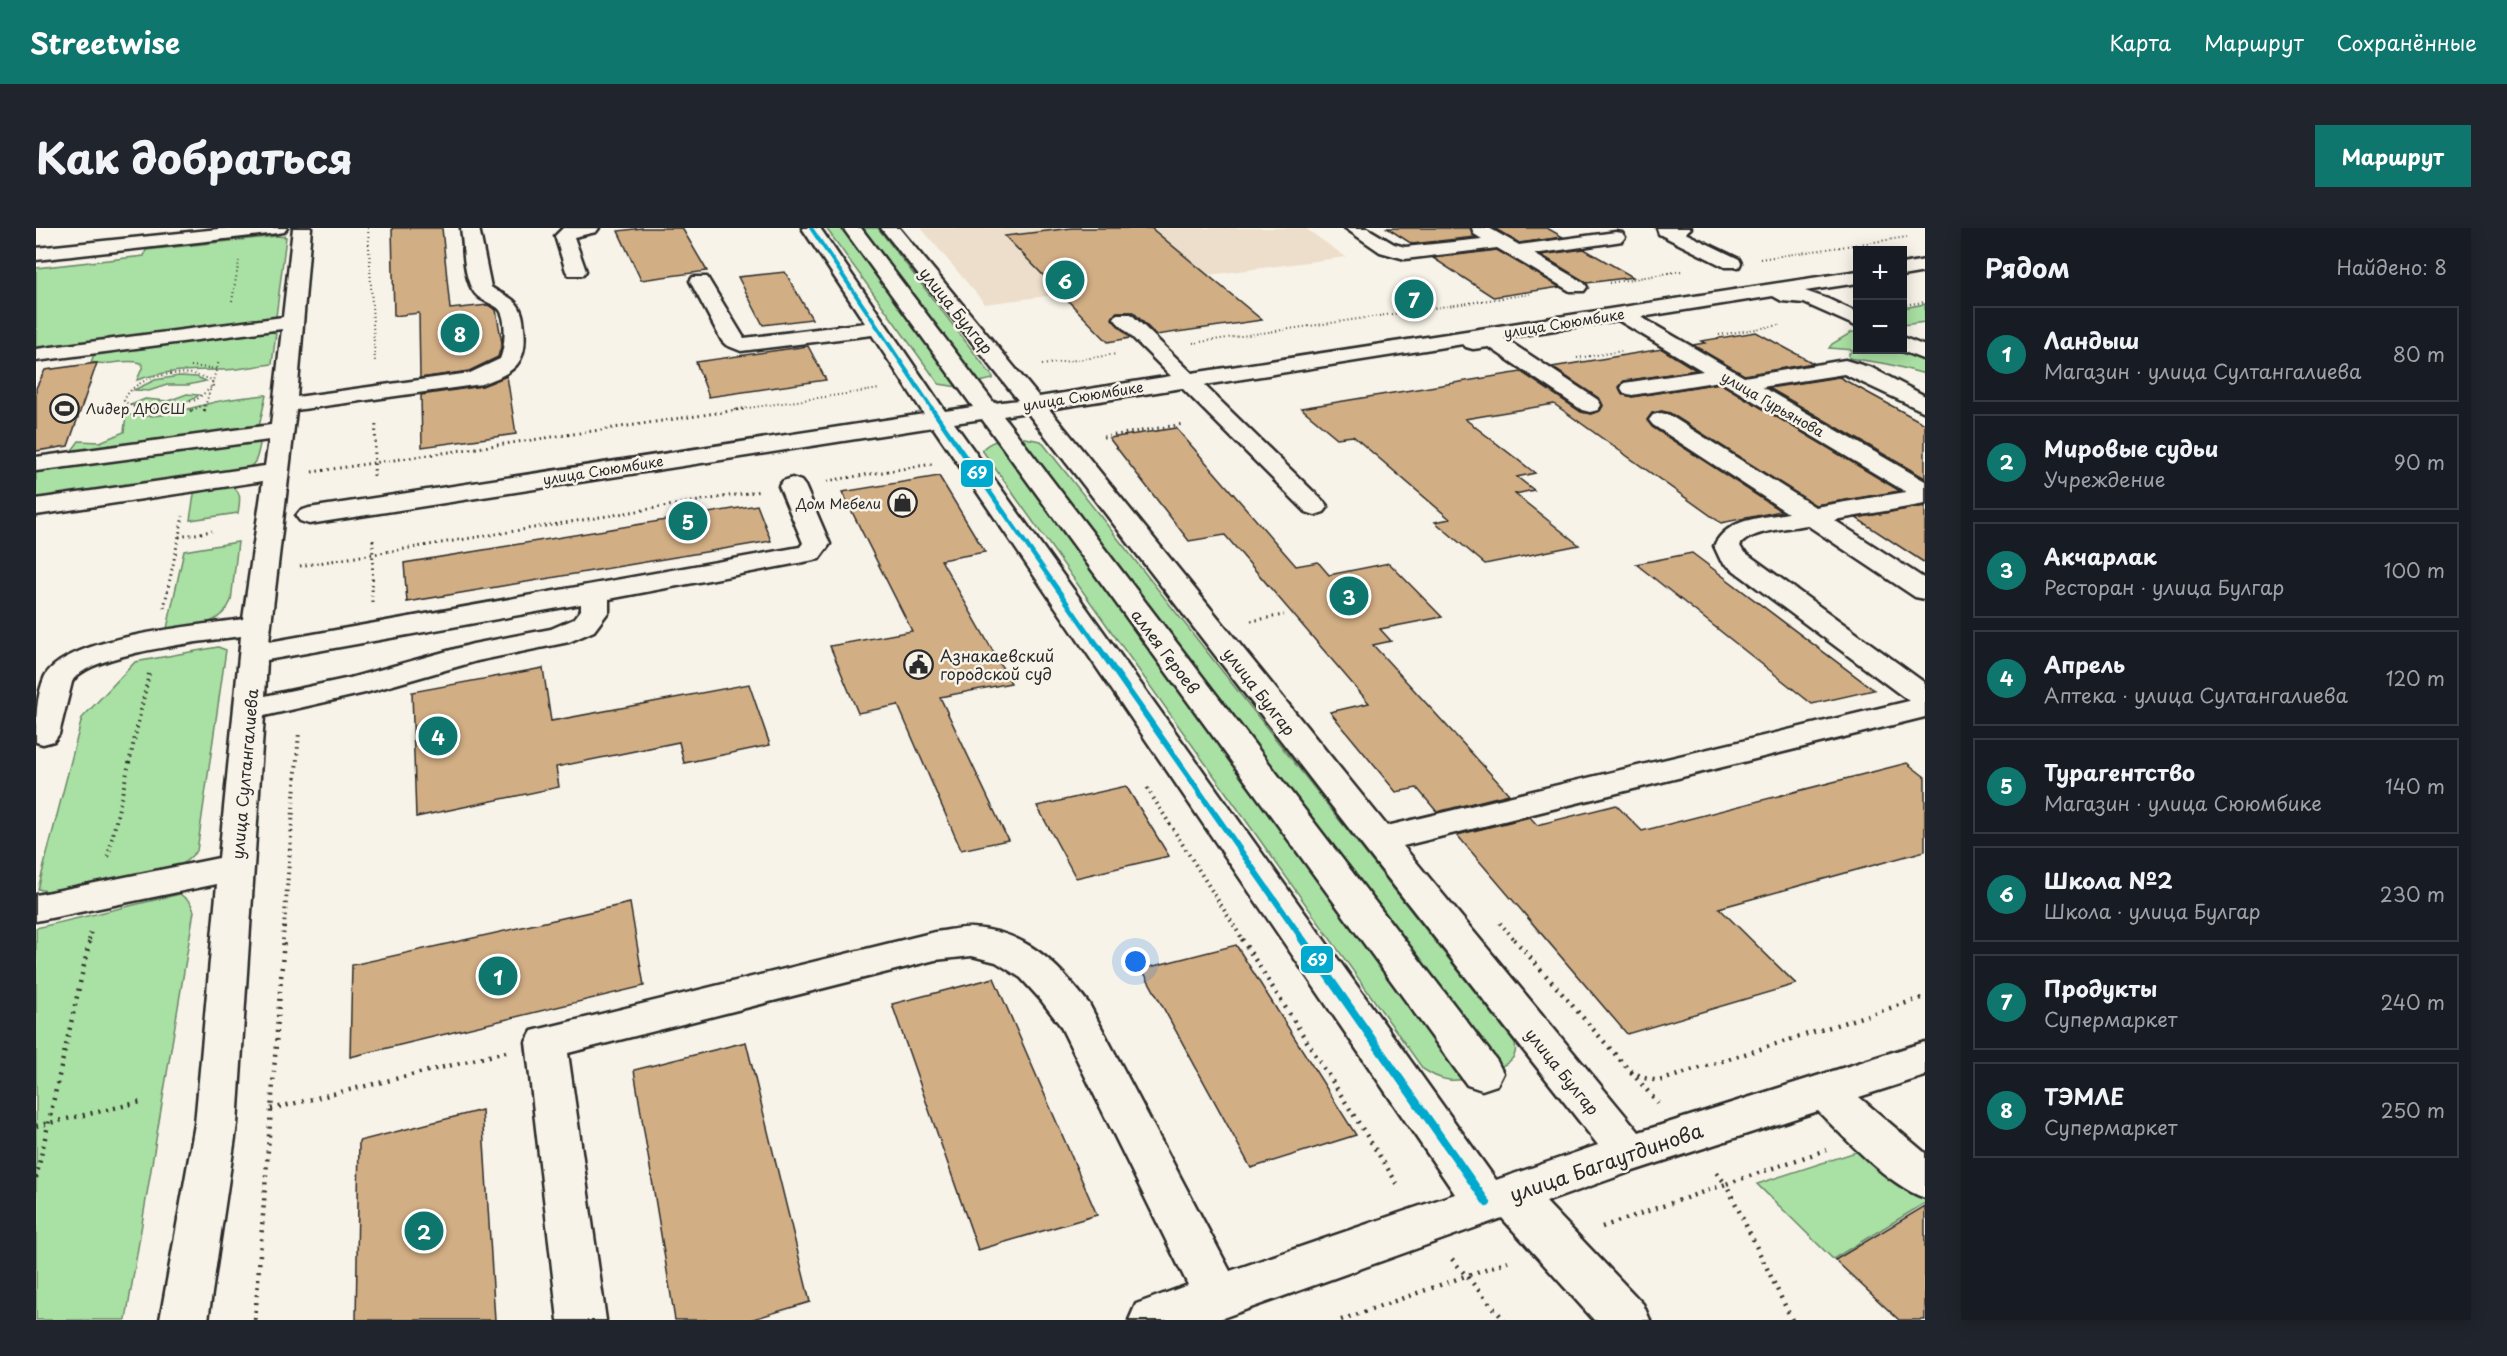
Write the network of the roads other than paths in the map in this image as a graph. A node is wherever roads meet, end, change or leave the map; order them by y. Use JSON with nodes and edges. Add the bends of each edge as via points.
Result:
{"nodes":[{"id":1,"x":278,"y":228,"type":"edge"},
{"id":2,"x":302,"y":228,"type":"edge"},
{"id":3,"x":470,"y":228,"type":"edge"},
{"id":4,"x":590,"y":228,"type":"edge"},
{"id":5,"x":811,"y":228,"type":"edge"},
{"id":6,"x":852,"y":228,"type":"edge"},
{"id":7,"x":890,"y":228,"type":"edge"},
{"id":8,"x":1354,"y":228,"type":"edge"},
{"id":9,"x":1476,"y":228,"type":"edge"},
{"id":10,"x":1658,"y":231,"type":"edge"},
{"id":11,"x":1608,"y":232,"type":"edge"},
{"id":12,"x":1508,"y":246,"type":"junction"},
{"id":13,"x":36,"y":254,"type":"edge"},
{"id":14,"x":1732,"y":263,"type":"road end"},
{"id":15,"x":1925,"y":266,"type":"edge"},
{"id":16,"x":1907,"y":269,"type":"edge"},
{"id":17,"x":576,"y":271,"type":"dead end"},
{"id":18,"x":1853,"y":278,"type":"edge"},
{"id":19,"x":700,"y":281,"type":"dead end"},
{"id":20,"x":1577,"y":287,"type":"road end"},
{"id":21,"x":1626,"y":316,"type":"junction"},
{"id":22,"x":1124,"y":318,"type":"dead end"},
{"id":23,"x":1853,"y":319,"type":"edge"},
{"id":24,"x":292,"y":322,"type":"junction"},
{"id":25,"x":878,"y":328,"type":"junction"},
{"id":26,"x":1493,"y":340,"type":"junction"},
{"id":27,"x":1907,"y":345,"type":"edge"},
{"id":28,"x":1925,"y":354,"type":"edge"},
{"id":29,"x":36,"y":355,"type":"edge"},
{"id":30,"x":1006,"y":370,"type":"junction"},
{"id":31,"x":1732,"y":379,"type":"junction"},
{"id":32,"x":916,"y":383,"type":"junction"},
{"id":33,"x":1192,"y":383,"type":"junction"},
{"id":34,"x":1632,"y":388,"type":"dead end"},
{"id":35,"x":1590,"y":405,"type":"dead end"},
{"id":36,"x":1925,"y":405,"type":"edge"},
{"id":37,"x":1036,"y":408,"type":"junction"},
{"id":38,"x":990,"y":415,"type":"junction"},
{"id":39,"x":283,"y":418,"type":"junction"},
{"id":40,"x":939,"y":418,"type":"junction"},
{"id":41,"x":1661,"y":420,"type":"dead end"},
{"id":42,"x":1065,"y":444,"type":"junction"},
{"id":43,"x":968,"y":459,"type":"junction"},
{"id":44,"x":36,"y":464,"type":"edge"},
{"id":45,"x":275,"y":474,"type":"junction"},
{"id":46,"x":792,"y":486,"type":"road end"},
{"id":47,"x":1925,"y":494,"type":"edge"},
{"id":48,"x":36,"y":507,"type":"edge"},
{"id":49,"x":1316,"y":507,"type":"dead end"},
{"id":50,"x":309,"y":516,"type":"dead end"},
{"id":51,"x":1811,"y":516,"type":"junction"},
{"id":52,"x":1925,"y":591,"type":"edge"},
{"id":53,"x":595,"y":593,"type":"junction"},
{"id":54,"x":255,"y":640,"type":"junction"},
{"id":55,"x":1925,"y":698,"type":"edge"},
{"id":56,"x":1925,"y":707,"type":"edge"},
{"id":57,"x":249,"y":709,"type":"junction"},
{"id":58,"x":38,"y":743,"type":"edge"},
{"id":59,"x":1377,"y":840,"type":"junction"},
{"id":60,"x":237,"y":867,"type":"junction"},
{"id":61,"x":36,"y":908,"type":"edge"},
{"id":62,"x":1925,"y":1059,"type":"edge"},
{"id":63,"x":1482,"y":1073,"type":"dead end"},
{"id":64,"x":1825,"y":1090,"type":"junction"},
{"id":65,"x":1630,"y":1153,"type":"junction"},
{"id":66,"x":1925,"y":1179,"type":"edge"},
{"id":67,"x":1498,"y":1199,"type":"junction"},
{"id":68,"x":1219,"y":1297,"type":"junction"},
{"id":69,"x":184,"y":1320,"type":"edge"},
{"id":70,"x":582,"y":1320,"type":"edge"},
{"id":71,"x":1153,"y":1320,"type":"edge"},
{"id":72,"x":1626,"y":1320,"type":"edge"}],
"edges":[{"from":1,"to":13,"type":"street"},
{"from":2,"to":24,"type":"street","name":"улица Султангалиева"},
{"from":3,"to":39,"type":"street","via":[[481,287],[512,312],[516,347],[507,364],[474,379],[376,393]]},
{"from":4,"to":17,"type":"street","via":[[564,236]]},
{"from":5,"to":25,"type":"street"},
{"from":6,"to":38,"type":"street","name":"аллея Героев"},
{"from":7,"to":30,"type":"street","name":"улица Булгар"},
{"from":8,"to":12,"type":"street","via":[[1387,249],[1405,253]]},
{"from":9,"to":12,"type":"street"},
{"from":10,"to":11,"type":"street"},
{"from":10,"to":14,"type":"street"},
{"from":11,"to":12,"type":"street"},
{"from":12,"to":20,"type":"street"},
{"from":15,"to":16,"type":"street"},
{"from":18,"to":21,"type":"street","name":"улица Сююмбике"},
{"from":19,"to":25,"type":"street","via":[[733,341],[741,345]]},
{"from":21,"to":23,"type":"street","via":[[1788,294],[1808,298]]},
{"from":21,"to":26,"type":"street"},
{"from":21,"to":31,"type":"street","name":"улица Гурьянова"},
{"from":21,"to":33,"type":"street","name":"улица Сююмбике"},
{"from":22,"to":33,"type":"street"},
{"from":24,"to":29,"type":"street"},
{"from":24,"to":39,"type":"street","name":"улица Султангалиева"},
{"from":25,"to":32,"type":"street"},
{"from":26,"to":33,"type":"street"},
{"from":26,"to":35,"type":"street"},
{"from":27,"to":28,"type":"street"},
{"from":30,"to":37,"type":"street","name":"улица Булгар"},
{"from":30,"to":38,"type":"street","via":[[1006,383]]},
{"from":31,"to":34,"type":"street"},
{"from":31,"to":36,"type":"street","via":[[1845,367]]},
{"from":31,"to":47,"type":"street","name":"улица Гурьянова"},
{"from":32,"to":38,"type":"street"},
{"from":32,"to":40,"type":"street"},
{"from":33,"to":37,"type":"street","name":"улица Сююмбике"},
{"from":33,"to":49,"type":"street"},
{"from":37,"to":38,"type":"street","name":"улица Сююмбике"},
{"from":37,"to":42,"type":"street","name":"улица Булгар"},
{"from":38,"to":40,"type":"street","name":"улица Сююмбике"},
{"from":38,"to":42,"type":"street"},
{"from":38,"to":43,"type":"street"},
{"from":38,"to":63,"type":"street","name":"аллея Героев"},
{"from":39,"to":44,"type":"street","via":[[197,442]]},
{"from":39,"to":45,"type":"street","name":"улица Султангалиева"},
{"from":40,"to":43,"type":"street"},
{"from":40,"to":50,"type":"street","name":"улица Сююмбике"},
{"from":41,"to":51,"type":"street"},
{"from":42,"to":59,"type":"street","name":"улица Булгар"},
{"from":43,"to":67,"type":"street"},
{"from":45,"to":48,"type":"street"},
{"from":45,"to":54,"type":"street","name":"улица Султангалиева"},
{"from":46,"to":53,"type":"street","via":[[817,544],[809,553]]},
{"from":47,"to":51,"type":"street"},
{"from":51,"to":52,"type":"street"},
{"from":51,"to":55,"type":"street","via":[[1745,529],[1731,537],[1727,546],[1731,555]]},
{"from":53,"to":54,"type":"street","via":[[372,633]]},
{"from":53,"to":57,"type":"street","via":[[595,611],[584,625],[560,636],[473,652],[354,686]]},
{"from":54,"to":57,"type":"street","name":"улица Султангалиева"},
{"from":54,"to":58,"type":"street","via":[[156,642],[103,652],[76,662],[59,678]]},
{"from":56,"to":59,"type":"street"},
{"from":57,"to":60,"type":"street","name":"улица Султангалиева"},
{"from":59,"to":65,"type":"street","name":"улица Булгар"},
{"from":60,"to":61,"type":"street"},
{"from":60,"to":69,"type":"street","name":"улица Султангалиева","via":[[216,1124]]},
{"from":62,"to":64,"type":"street","name":"улица Багаутдинова"},
{"from":64,"to":65,"type":"street","name":"улица Багаутдинова"},
{"from":64,"to":66,"type":"street","via":[[1871,1135]]},
{"from":65,"to":67,"type":"street","name":"улица Багаутдинова"},
{"from":67,"to":68,"type":"street","name":"улица Багаутдинова"},
{"from":67,"to":72,"type":"street"},
{"from":68,"to":70,"type":"street","via":[[1075,1015],[1035,968],[1007,950],[972,942],[935,946],[546,1042]]},
{"from":68,"to":71,"type":"street","name":"улица Багаутдинова"}]}
